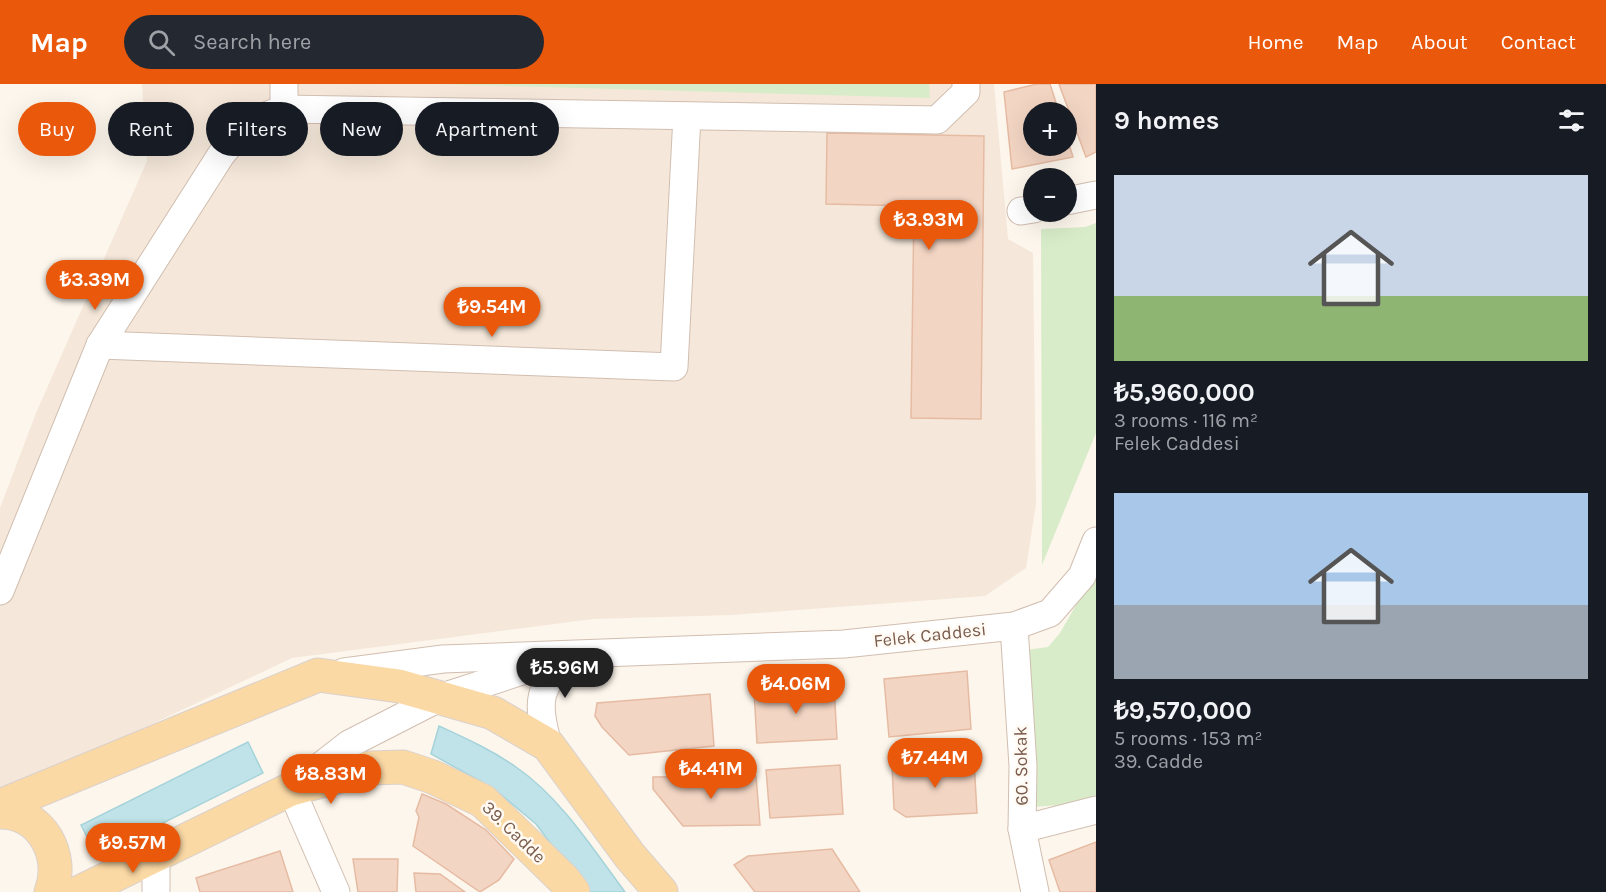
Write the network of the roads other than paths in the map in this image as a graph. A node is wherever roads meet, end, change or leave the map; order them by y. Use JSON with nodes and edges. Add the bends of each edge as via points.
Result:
{"nodes":[{"id":1,"x":966,"y":84,"type":"edge"},
{"id":2,"x":284,"y":96,"type":"edge"},
{"id":3,"x":687,"y":116,"type":"junction"},
{"id":4,"x":1096,"y":195,"type":"edge"},
{"id":5,"x":1077,"y":199,"type":"edge"},
{"id":6,"x":100,"y":345,"type":"junction"},
{"id":7,"x":1096,"y":541,"type":"edge"},
{"id":8,"x":0,"y":591,"type":"edge"},
{"id":9,"x":1014,"y":626,"type":"junction"},
{"id":10,"x":577,"y":652,"type":"junction"},
{"id":11,"x":318,"y":675,"type":"junction"},
{"id":12,"x":439,"y":698,"type":"junction"},
{"id":13,"x":548,"y":745,"type":"junction"},
{"id":14,"x":291,"y":789,"type":"junction"},
{"id":15,"x":0,"y":806,"type":"edge"},
{"id":16,"x":1096,"y":810,"type":"edge"},
{"id":17,"x":0,"y":812,"type":"edge"},
{"id":18,"x":1022,"y":830,"type":"junction"},
{"id":19,"x":156,"y":855,"type":"junction"},
{"id":20,"x":51,"y":892,"type":"edge"},
{"id":21,"x":80,"y":892,"type":"edge"},
{"id":22,"x":156,"y":892,"type":"edge"},
{"id":23,"x":336,"y":892,"type":"edge"},
{"id":24,"x":573,"y":892,"type":"edge"},
{"id":25,"x":661,"y":892,"type":"edge"},
{"id":26,"x":1035,"y":892,"type":"edge"}],
"edges":[{"from":1,"to":3,"type":"street","via":[[966,92],[937,120]]},
{"from":2,"to":3,"type":"street"},
{"from":2,"to":6,"type":"street","via":[[247,123],[221,155]]},
{"from":3,"to":6,"type":"street","via":[[674,368]]},
{"from":4,"to":5,"type":"street"},
{"from":6,"to":8,"type":"street"},
{"from":7,"to":9,"type":"street","name":"Felek Caddesi","via":[[1082,576],[1050,614]]},
{"from":9,"to":10,"type":"street","name":"Felek Caddesi","via":[[844,644]]},
{"from":9,"to":18,"type":"street","name":"60. Sokak","via":[[1023,766]]},
{"from":10,"to":11,"type":"street","name":"Felek Caddesi","via":[[443,659]]},
{"from":10,"to":12,"type":"street"},
{"from":10,"to":13,"type":"street","via":[[555,671],[544,688],[540,713]]},
{"from":11,"to":12,"type":"main road","via":[[399,686]]},
{"from":11,"to":15,"type":"main road"},
{"from":12,"to":13,"type":"main road","via":[[493,713]]},
{"from":12,"to":14,"type":"street","via":[[348,744]]},
{"from":13,"to":25,"type":"main road"},
{"from":14,"to":19,"type":"main road","name":"39. Cadde"},
{"from":14,"to":23,"type":"street"},
{"from":14,"to":24,"type":"main road","name":"39. Cadde","via":[[370,768],[403,767],[433,777],[483,801]]},
{"from":16,"to":18,"type":"street","name":"60. Sokak"},
{"from":17,"to":20,"type":"main road","via":[[25,818],[51,845],[56,863]]},
{"from":18,"to":26,"type":"street"},
{"from":19,"to":21,"type":"main road","name":"39. Cadde"},
{"from":19,"to":22,"type":"street"}]}
